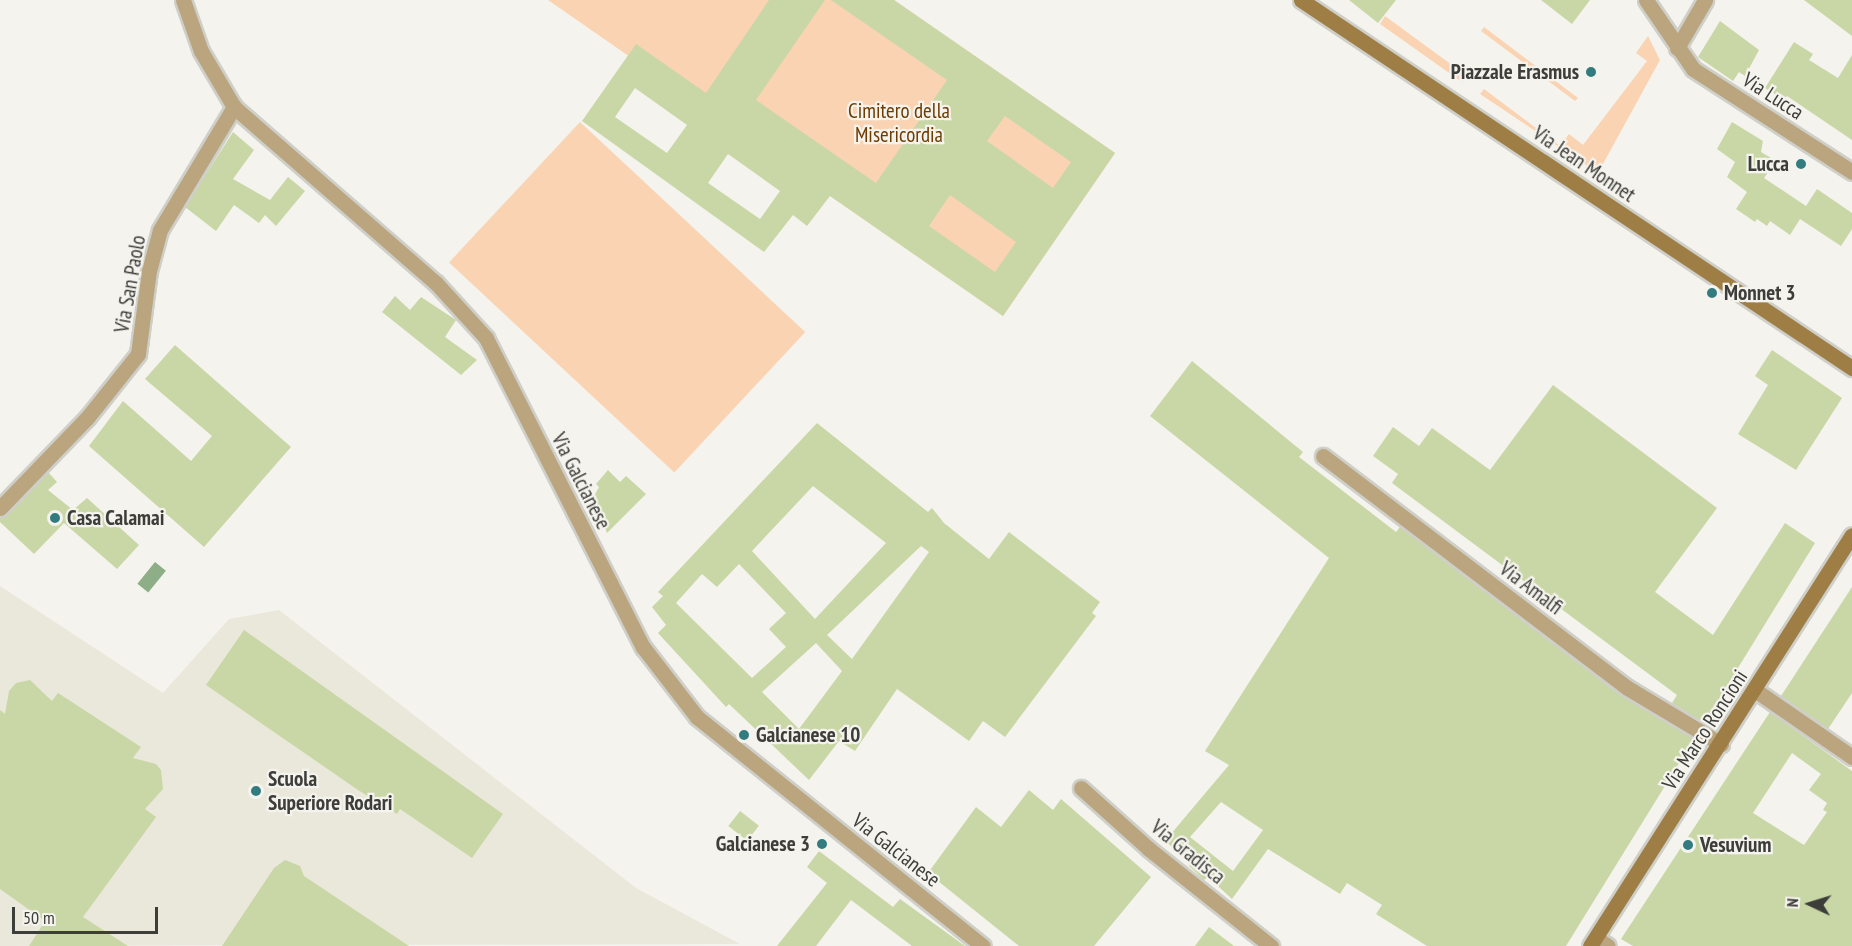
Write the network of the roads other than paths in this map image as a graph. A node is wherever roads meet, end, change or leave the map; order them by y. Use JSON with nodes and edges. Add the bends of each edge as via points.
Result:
{"nodes":[{"id":1,"x":183,"y":0,"type":"edge"},
{"id":2,"x":1301,"y":0,"type":"edge"},
{"id":3,"x":1646,"y":0,"type":"edge"},
{"id":4,"x":1706,"y":0,"type":"edge"},
{"id":5,"x":1677,"y":48,"type":"junction"},
{"id":6,"x":234,"y":107,"type":"junction"},
{"id":7,"x":1852,"y":172,"type":"edge"},
{"id":8,"x":1849,"y":369,"type":"edge"},
{"id":9,"x":1323,"y":456,"type":"dead end"},
{"id":10,"x":0,"y":508,"type":"edge"},
{"id":11,"x":1852,"y":534,"type":"edge"},
{"id":12,"x":1755,"y":690,"type":"junction"},
{"id":13,"x":1721,"y":744,"type":"junction"},
{"id":14,"x":1852,"y":757,"type":"edge"},
{"id":15,"x":1081,"y":788,"type":"dead end"},
{"id":16,"x":1598,"y":943,"type":"edge"},
{"id":17,"x":983,"y":946,"type":"edge"},
{"id":18,"x":1271,"y":946,"type":"edge"}],
"edges":[{"from":1,"to":6,"type":"street","name":"Via Galcianese","via":[[201,51]]},
{"from":2,"to":8,"type":"street","name":"Via Jean Monnet"},
{"from":3,"to":5,"type":"street","name":"Via Lucca"},
{"from":4,"to":5,"type":"street"},
{"from":5,"to":7,"type":"street","name":"Via Lucca","via":[[1693,69]]},
{"from":6,"to":10,"type":"street","name":"Via San Paolo","via":[[160,230],[149,271],[138,354],[87,418]]},
{"from":6,"to":17,"type":"street","name":"Via Galcianese","via":[[436,283],[480,330],[644,647],[697,717]]},
{"from":9,"to":13,"type":"street","name":"Via Amalfi","via":[[1626,687]]},
{"from":11,"to":12,"type":"street","name":"Via Marco Roncioni"},
{"from":12,"to":13,"type":"street","name":"Via Marco Roncioni"},
{"from":12,"to":14,"type":"street"},
{"from":13,"to":16,"type":"street","name":"Via Marco Roncioni"},
{"from":15,"to":18,"type":"street","name":"Via Gradisca","via":[[1149,849]]}]}
